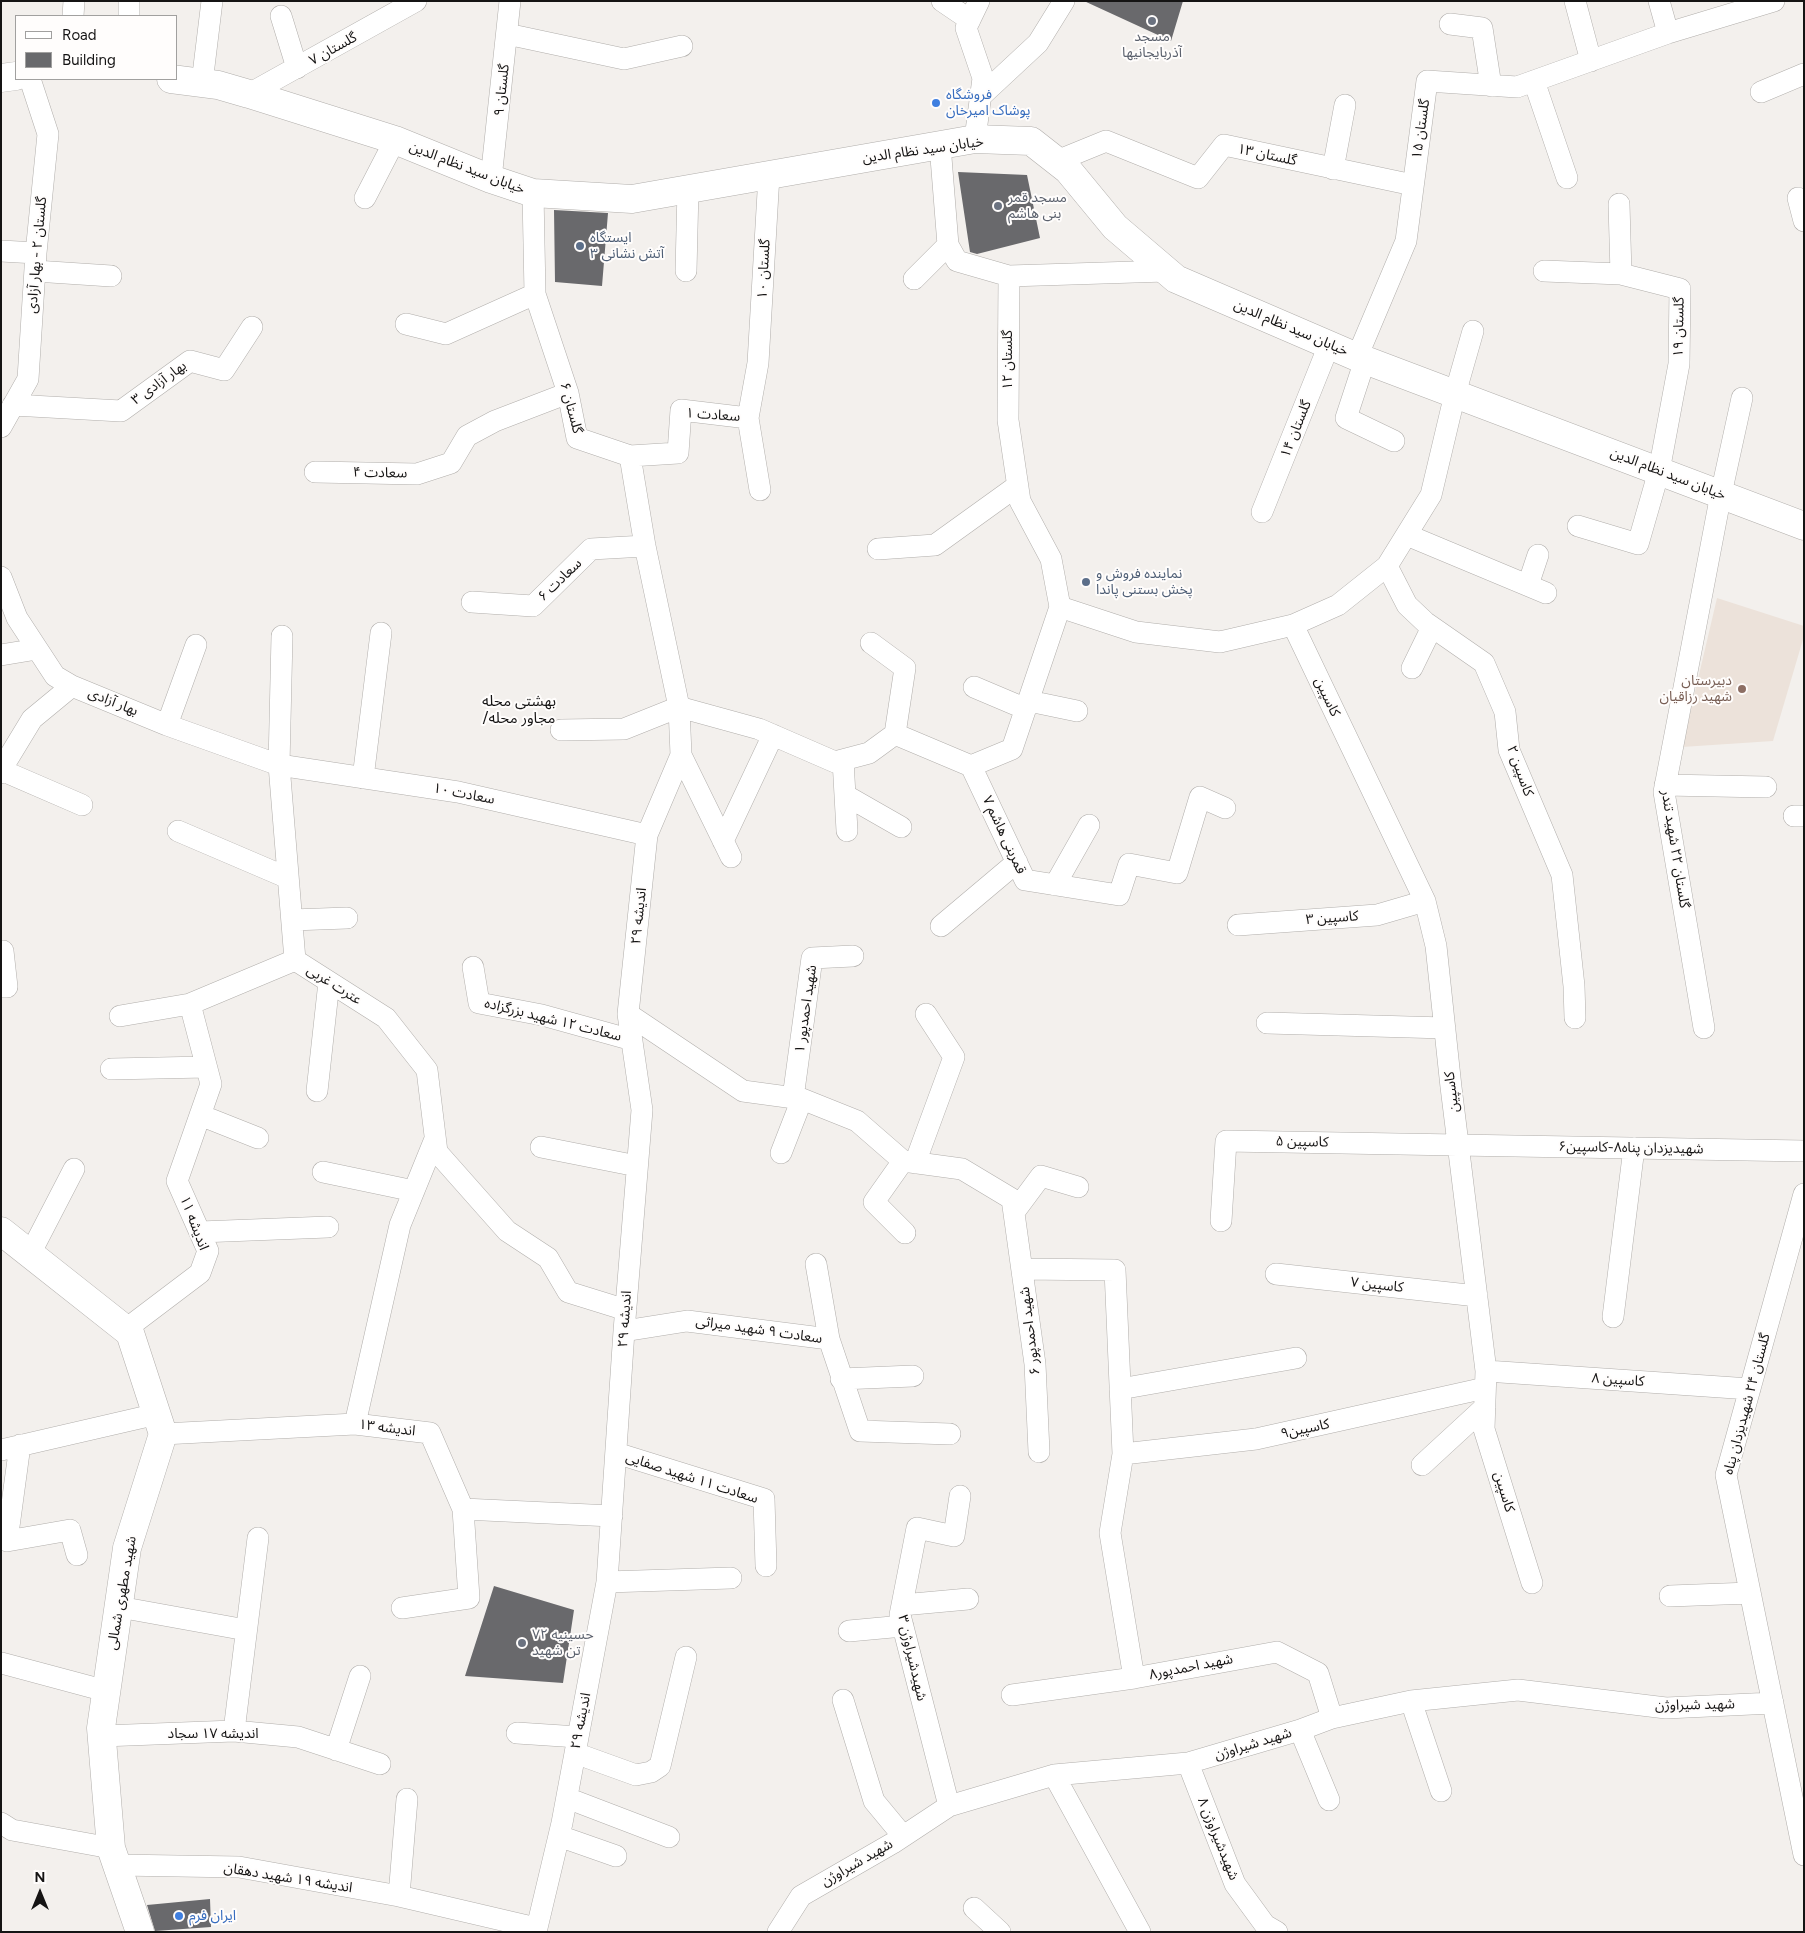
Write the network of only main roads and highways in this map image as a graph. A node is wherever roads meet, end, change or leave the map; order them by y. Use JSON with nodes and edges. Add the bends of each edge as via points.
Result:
{"nodes":[{"id":1,"x":15,"y":76,"type":"edge"},
{"id":2,"x":1,"y":78,"type":"edge"},
{"id":3,"x":178,"y":80,"type":"edge"},
{"id":4,"x":1804,"y":526,"type":"edge"},
{"id":5,"x":1,"y":1232,"type":"edge"},
{"id":6,"x":140,"y":1932,"type":"edge"}],
"edges":[{"from":1,"to":2,"type":"main road"},
{"from":3,"to":4,"type":"main road","name":"خیابان سید نظام الدین","via":[[218,85],[395,140],[492,180],[533,192],[632,199],[975,139],[1032,141],[1068,170],[1115,227],[1176,280],[1361,358]]},
{"from":5,"to":6,"type":"main road","name":"شهید مطهری شمالی","via":[[130,1333],[160,1424],[127,1548],[101,1728],[114,1857]]}]}
